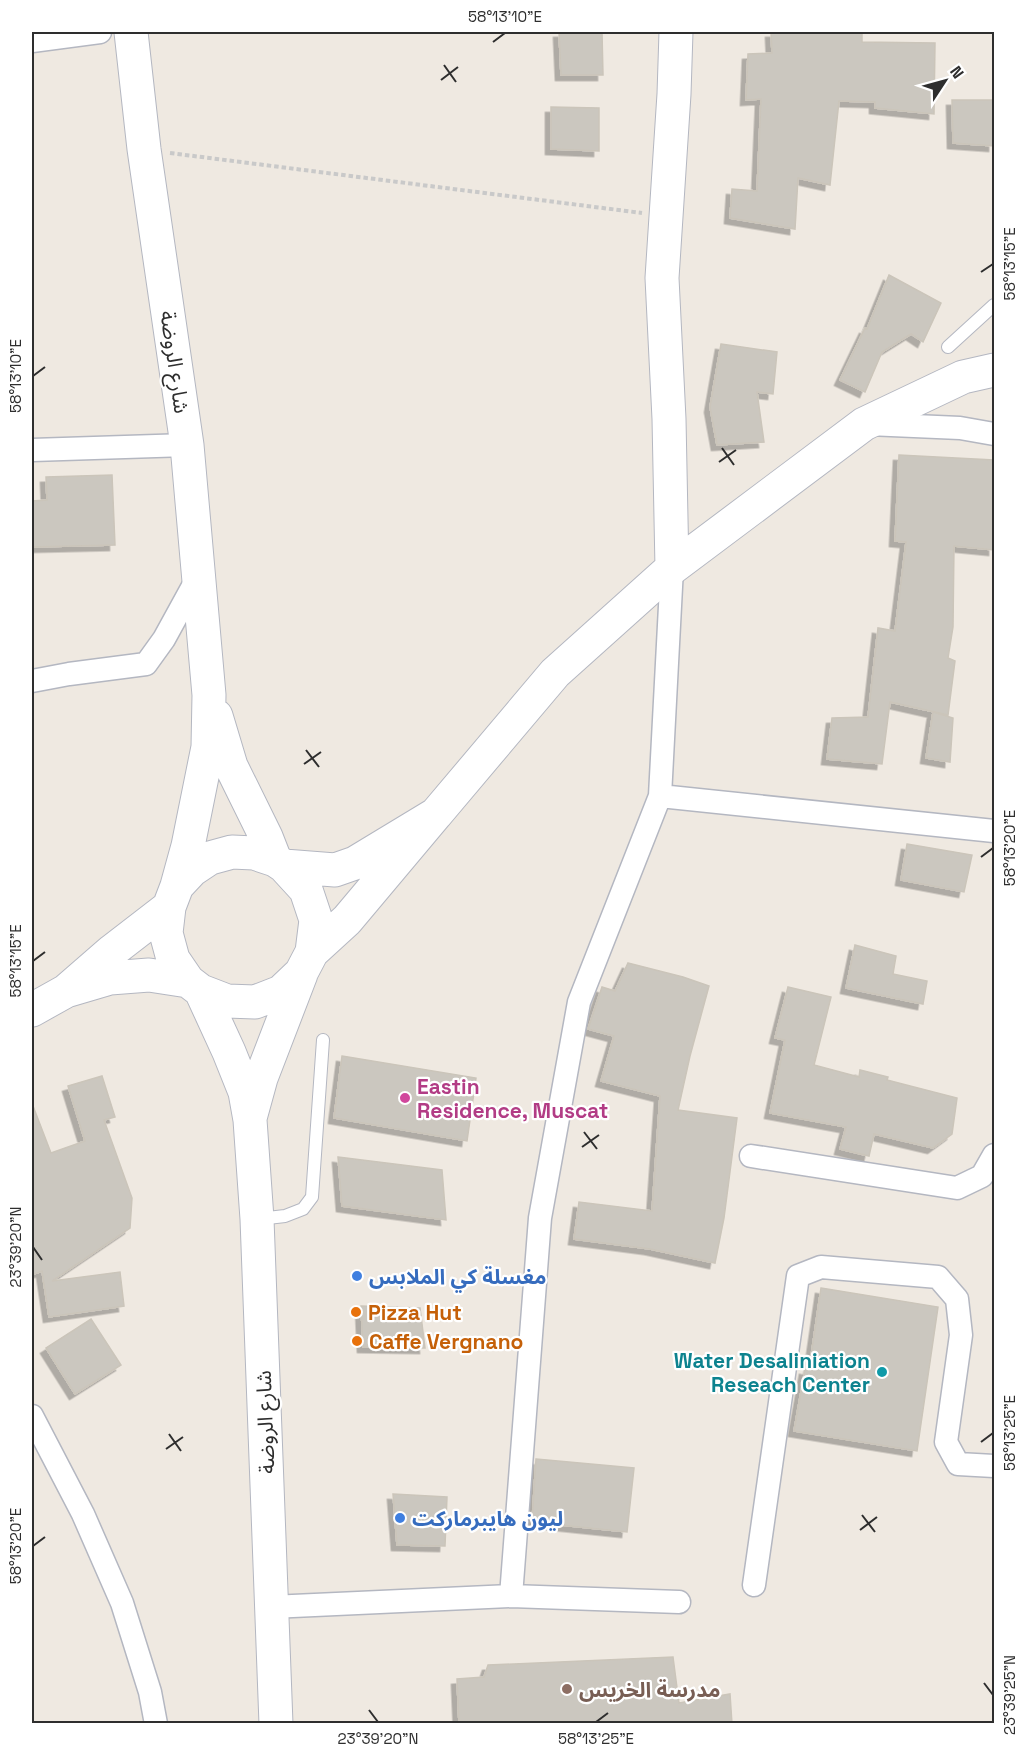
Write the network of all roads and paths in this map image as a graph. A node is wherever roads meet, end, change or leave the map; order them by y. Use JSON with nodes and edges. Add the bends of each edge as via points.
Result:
{"nodes":[{"id":1,"x":100,"y":32,"type":"edge"},
{"id":2,"x":131,"y":32,"type":"edge"},
{"id":3,"x":676,"y":32,"type":"edge"},
{"id":4,"x":32,"y":41,"type":"edge"},
{"id":5,"x":144,"y":149,"type":"junction"},
{"id":6,"x":666,"y":216,"type":"junction"},
{"id":7,"x":994,"y":305,"type":"edge"},
{"id":8,"x":948,"y":347,"type":"dead end"},
{"id":9,"x":994,"y":370,"type":"edge"},
{"id":10,"x":864,"y":424,"type":"junction"},
{"id":11,"x":994,"y":434,"type":"edge"},
{"id":12,"x":187,"y":445,"type":"junction"},
{"id":13,"x":32,"y":450,"type":"edge"},
{"id":14,"x":672,"y":568,"type":"junction"},
{"id":15,"x":199,"y":575,"type":"junction"},
{"id":16,"x":32,"y":681,"type":"edge"},
{"id":17,"x":209,"y":695,"type":"junction"},
{"id":18,"x":660,"y":796,"type":"junction"},
{"id":19,"x":436,"y":814,"type":"junction"},
{"id":20,"x":994,"y":831,"type":"edge"},
{"id":21,"x":279,"y":863,"type":"junction"},
{"id":22,"x":173,"y":896,"type":"junction"},
{"id":23,"x":307,"y":962,"type":"junction"},
{"id":24,"x":195,"y":986,"type":"junction"},
{"id":25,"x":66,"y":991,"type":"junction"},
{"id":26,"x":32,"y":1010,"type":"edge"},
{"id":27,"x":322,"y":1040,"type":"dead end"},
{"id":28,"x":249,"y":1120,"type":"junction"},
{"id":29,"x":994,"y":1155,"type":"edge"},
{"id":30,"x":750,"y":1156,"type":"dead end"},
{"id":31,"x":258,"y":1219,"type":"junction"},
{"id":32,"x":32,"y":1416,"type":"edge"},
{"id":33,"x":994,"y":1466,"type":"edge"},
{"id":34,"x":754,"y":1586,"type":"dead end"},
{"id":35,"x":511,"y":1596,"type":"junction"},
{"id":36,"x":679,"y":1602,"type":"dead end"},
{"id":37,"x":271,"y":1607,"type":"junction"},
{"id":38,"x":156,"y":1724,"type":"edge"},
{"id":39,"x":276,"y":1724,"type":"edge"}],
"edges":[{"from":1,"to":4,"type":"street"},
{"from":2,"to":5,"type":"main road","name":"شارع الروضة"},
{"from":3,"to":6,"type":"main road"},
{"from":5,"to":6,"type":"path"},
{"from":5,"to":12,"type":"main road","name":"شارع الروضة"},
{"from":6,"to":14,"type":"main road","via":[[662,278]]},
{"from":7,"to":8,"type":"lane"},
{"from":9,"to":10,"type":"main road","via":[[963,377]]},
{"from":10,"to":11,"type":"street","via":[[960,428]]},
{"from":10,"to":14,"type":"main road"},
{"from":12,"to":13,"type":"street"},
{"from":12,"to":15,"type":"main road","name":"شارع الروضة"},
{"from":14,"to":18,"type":"street"},
{"from":14,"to":19,"type":"main road","via":[[555,673]]},
{"from":15,"to":16,"type":"street","via":[[180,613],[146,664]]},
{"from":15,"to":17,"type":"main road","name":"شارع الروضة"},
{"from":17,"to":21,"type":"main road","name":"شارع الروضة","via":[[231,766]]},
{"from":17,"to":22,"type":"main road","name":"شارع الروضة","via":[[208,747],[189,846]]},
{"from":18,"to":20,"type":"street"},
{"from":18,"to":35,"type":"street","via":[[579,1002],[540,1218]]},
{"from":19,"to":21,"type":"main road","via":[[354,863],[335,870]]},
{"from":19,"to":23,"type":"main road"},
{"from":21,"to":22,"type":"main road","via":[[254,853],[232,852],[210,858],[192,870]]},
{"from":21,"to":23,"type":"main road","via":[[306,890],[316,920]]},
{"from":22,"to":24,"type":"main road","via":[[166,933],[173,959]]},
{"from":22,"to":25,"type":"main road"},
{"from":23,"to":24,"type":"main road","via":[[281,992],[255,1002],[227,1001]]},
{"from":23,"to":28,"type":"main road","name":"شارع الروضة","via":[[261,1078]]},
{"from":24,"to":25,"type":"main road","via":[[150,975],[110,978]]},
{"from":24,"to":28,"type":"main road","name":"شارع الروضة","via":[[233,1062]]},
{"from":25,"to":26,"type":"main road"},
{"from":27,"to":31,"type":"lane","via":[[312,1197],[303,1209]]},
{"from":28,"to":31,"type":"main road","name":"شارع الروضة"},
{"from":29,"to":30,"type":"street","via":[[982,1176],[957,1188]]},
{"from":31,"to":37,"type":"main road","name":"شارع الروضة"},
{"from":32,"to":38,"type":"street","via":[[122,1604]]},
{"from":33,"to":34,"type":"street","via":[[958,1464],[946,1442],[961,1335],[957,1299],[938,1276],[821,1267],[798,1276]]},
{"from":35,"to":36,"type":"street"},
{"from":35,"to":37,"type":"street"},
{"from":37,"to":39,"type":"main road","name":"شارع الروضة"}]}
